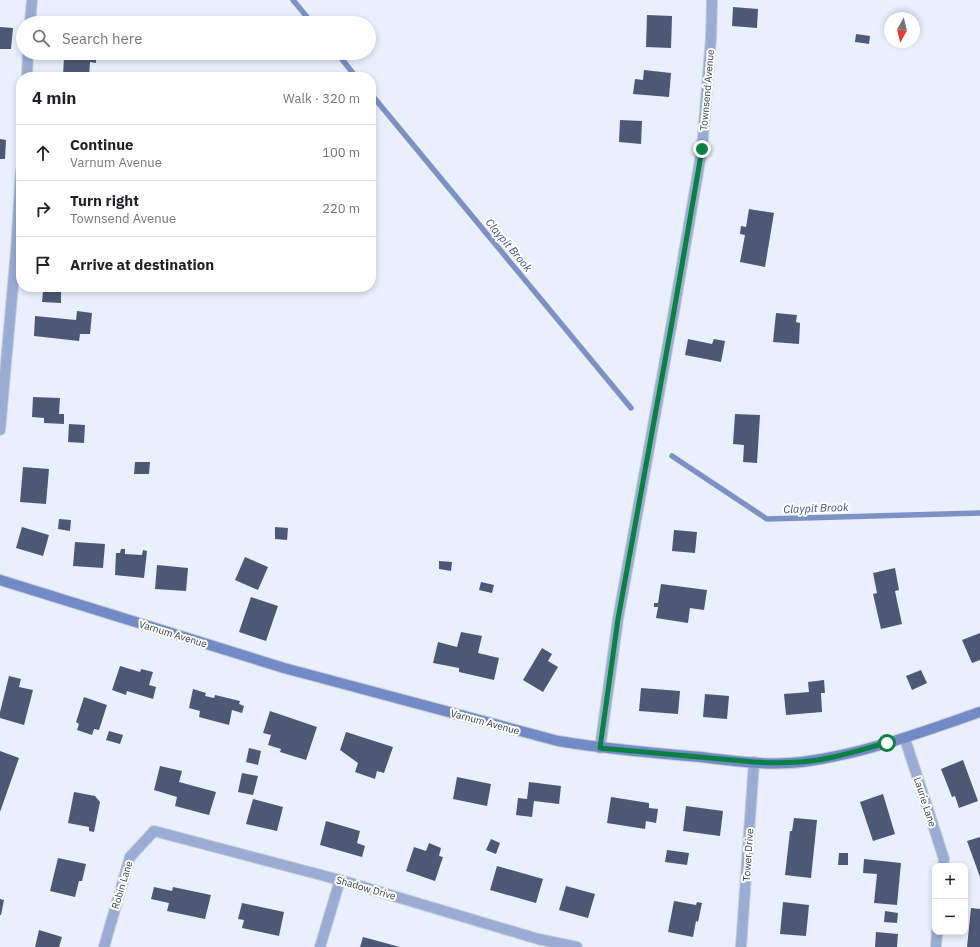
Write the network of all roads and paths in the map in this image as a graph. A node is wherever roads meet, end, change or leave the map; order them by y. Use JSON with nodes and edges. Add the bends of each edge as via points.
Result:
{"nodes":[{"id":1,"x":32,"y":0,"type":"edge"},
{"id":2,"x":712,"y":0,"type":"edge"},
{"id":3,"x":31,"y":16,"type":"edge"},
{"id":4,"x":28,"y":60,"type":"edge"},
{"id":5,"x":27,"y":72,"type":"edge"},
{"id":6,"x":16,"y":251,"type":"edge"},
{"id":7,"x":0,"y":430,"type":"edge"},
{"id":8,"x":0,"y":580,"type":"edge"},
{"id":9,"x":980,"y":712,"type":"edge"},
{"id":10,"x":904,"y":738,"type":"junction"},
{"id":11,"x":600,"y":748,"type":"junction"},
{"id":12,"x":754,"y":762,"type":"junction"},
{"id":13,"x":154,"y":831,"type":"joint"},
{"id":14,"x":943,"y":863,"type":"edge"},
{"id":15,"x":340,"y":880,"type":"junction"},
{"id":16,"x":937,"y":935,"type":"edge"},
{"id":17,"x":537,"y":943,"type":"edge"},
{"id":18,"x":104,"y":947,"type":"edge"},
{"id":19,"x":320,"y":947,"type":"edge"},
{"id":20,"x":577,"y":947,"type":"edge"},
{"id":21,"x":741,"y":947,"type":"edge"},
{"id":22,"x":936,"y":947,"type":"edge"}],
"edges":[{"from":1,"to":3,"type":"street"},
{"from":2,"to":11,"type":"street","name":"Townsend Avenue","via":[[702,149],[618,619]]},
{"from":4,"to":5,"type":"street"},
{"from":6,"to":7,"type":"street"},
{"from":8,"to":11,"type":"main road","name":"Varnum Avenue","via":[[284,668],[552,739]]},
{"from":9,"to":10,"type":"main road","name":"Varnum Avenue"},
{"from":10,"to":12,"type":"main road","name":"Varnum Avenue","via":[[843,755],[801,762]]},
{"from":10,"to":14,"type":"street","name":"Laurie Lane"},
{"from":11,"to":12,"type":"main road","name":"Varnum Avenue"},
{"from":12,"to":21,"type":"street","name":"Tower Drive"},
{"from":13,"to":15,"type":"street","name":"Shadow Drive"},
{"from":13,"to":18,"type":"street","name":"Robin Lane","via":[[130,857]]},
{"from":15,"to":17,"type":"street","name":"Shadow Drive"},
{"from":15,"to":19,"type":"street"},
{"from":16,"to":22,"type":"street"},
{"from":17,"to":20,"type":"street","name":"Shadow Drive"}]}
